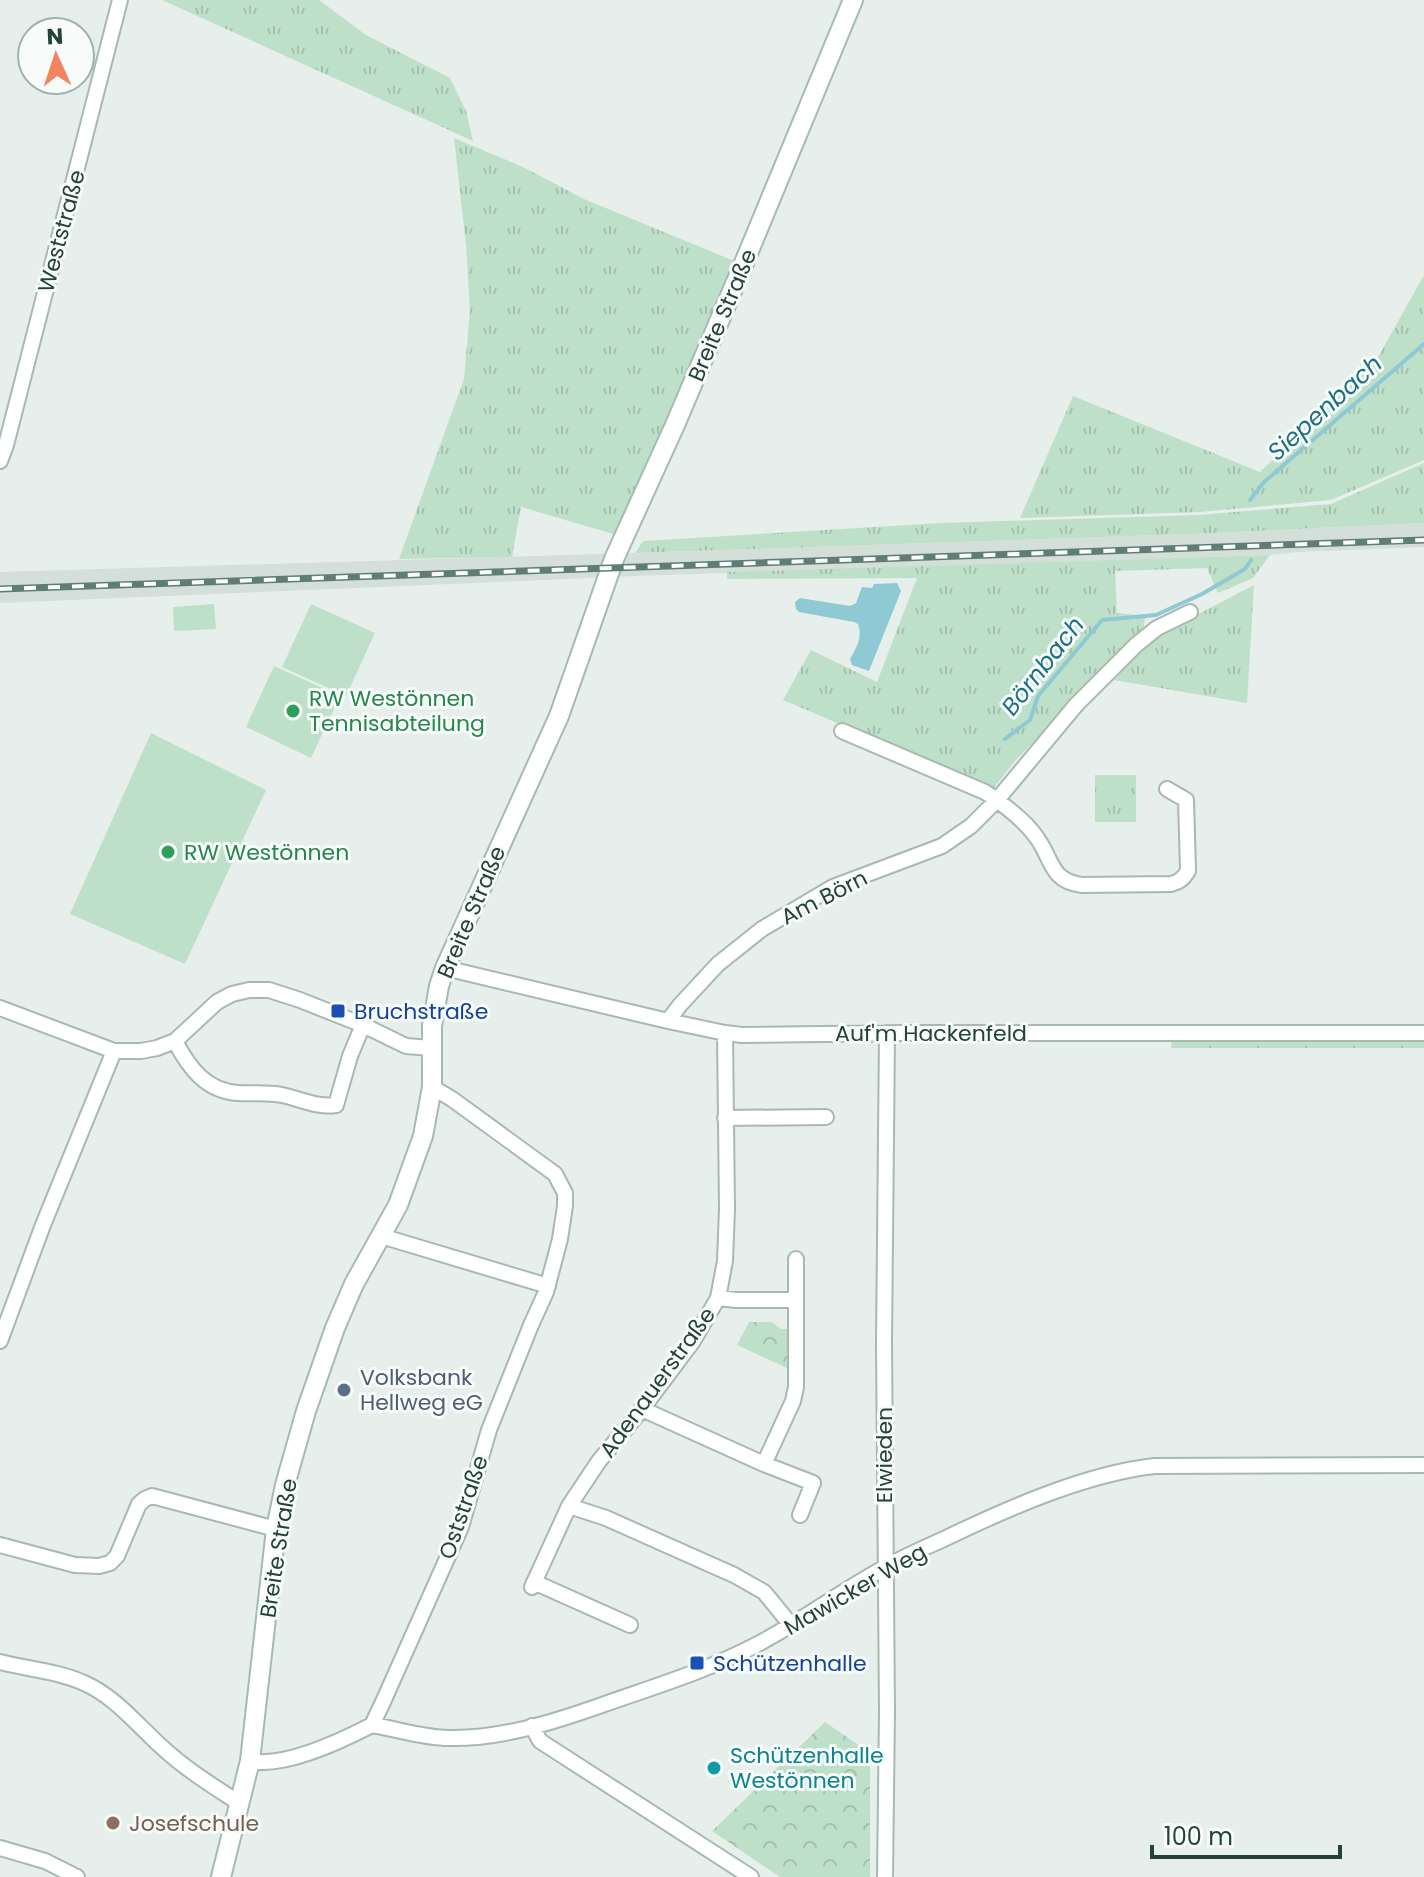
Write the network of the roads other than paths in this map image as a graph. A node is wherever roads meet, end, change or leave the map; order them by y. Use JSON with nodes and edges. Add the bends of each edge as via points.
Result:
{"nodes":[{"id":1,"x":120,"y":0,"type":"edge"},
{"id":2,"x":853,"y":0,"type":"edge"},
{"id":3,"x":0,"y":461,"type":"edge"},
{"id":4,"x":1190,"y":612,"type":"dead end"},
{"id":5,"x":842,"y":731,"type":"dead end"},
{"id":6,"x":1167,"y":789,"type":"dead end"},
{"id":7,"x":997,"y":800,"type":"junction"},
{"id":8,"x":445,"y":968,"type":"junction"},
{"id":9,"x":0,"y":1008,"type":"edge"},
{"id":10,"x":668,"y":1021,"type":"junction"},
{"id":11,"x":363,"y":1025,"type":"junction"},
{"id":12,"x":725,"y":1033,"type":"junction"},
{"id":13,"x":887,"y":1033,"type":"junction"},
{"id":14,"x":1424,"y":1033,"type":"edge"},
{"id":15,"x":175,"y":1041,"type":"junction"},
{"id":16,"x":431,"y":1048,"type":"junction"},
{"id":17,"x":114,"y":1051,"type":"junction"},
{"id":18,"x":432,"y":1087,"type":"junction"},
{"id":19,"x":826,"y":1117,"type":"dead end"},
{"id":20,"x":725,"y":1118,"type":"junction"},
{"id":21,"x":381,"y":1236,"type":"junction"},
{"id":22,"x":796,"y":1259,"type":"dead end"},
{"id":23,"x":548,"y":1286,"type":"junction"},
{"id":24,"x":718,"y":1298,"type":"junction"},
{"id":25,"x":796,"y":1300,"type":"junction"},
{"id":26,"x":0,"y":1341,"type":"edge"},
{"id":27,"x":642,"y":1409,"type":"junction"},
{"id":28,"x":764,"y":1464,"type":"junction"},
{"id":29,"x":1424,"y":1465,"type":"edge"},
{"id":30,"x":569,"y":1506,"type":"junction"},
{"id":31,"x":800,"y":1515,"type":"dead end"},
{"id":32,"x":276,"y":1529,"type":"junction"},
{"id":33,"x":0,"y":1545,"type":"edge"},
{"id":34,"x":885,"y":1567,"type":"junction"},
{"id":35,"x":630,"y":1625,"type":"dead end"},
{"id":36,"x":791,"y":1625,"type":"junction"},
{"id":37,"x":0,"y":1662,"type":"edge"},
{"id":38,"x":372,"y":1725,"type":"junction"},
{"id":39,"x":532,"y":1726,"type":"junction"},
{"id":40,"x":250,"y":1761,"type":"junction"},
{"id":41,"x":239,"y":1803,"type":"junction"},
{"id":42,"x":0,"y":1848,"type":"edge"},
{"id":43,"x":77,"y":1877,"type":"edge"},
{"id":44,"x":221,"y":1877,"type":"edge"},
{"id":45,"x":751,"y":1877,"type":"edge"},
{"id":46,"x":885,"y":1877,"type":"edge"}],
"edges":[{"from":1,"to":3,"type":"street","name":"Weststraße"},
{"from":2,"to":8,"type":"street","name":"Breite Straße","via":[[614,559],[559,716]]},
{"from":4,"to":7,"type":"street","name":"Am Börn","via":[[1136,645],[1076,705]]},
{"from":5,"to":7,"type":"street"},
{"from":6,"to":7,"type":"street","via":[[1186,800],[1188,871],[1171,884],[1082,885],[1063,880],[1038,839]]},
{"from":7,"to":10,"type":"street","name":"Am Börn","via":[[942,846],[833,887],[762,929],[718,964]]},
{"from":8,"to":10,"type":"street","name":"Auf'm Hackenfeld"},
{"from":8,"to":16,"type":"street","name":"Breite Straße"},
{"from":9,"to":17,"type":"street"},
{"from":10,"to":12,"type":"street","name":"Auf'm Hackenfeld"},
{"from":11,"to":15,"type":"street","via":[[287,995],[249,990],[217,1002]]},
{"from":11,"to":15,"type":"street","via":[[336,1105],[327,1107],[278,1094],[216,1089],[195,1072]]},
{"from":11,"to":16,"type":"street","via":[[406,1046]]},
{"from":12,"to":13,"type":"street","name":"Auf'm Hackenfeld"},
{"from":12,"to":20,"type":"street","name":"Adenauerstraße"},
{"from":13,"to":14,"type":"street","name":"Auf'm Hackenfeld"},
{"from":13,"to":34,"type":"street","name":"Elwieden"},
{"from":15,"to":17,"type":"street","via":[[141,1051]]},
{"from":16,"to":18,"type":"street","name":"Breite Straße"},
{"from":17,"to":26,"type":"street"},
{"from":18,"to":21,"type":"street","name":"Breite Straße","via":[[416,1158]]},
{"from":18,"to":23,"type":"street","name":"Oststraße","via":[[562,1184],[560,1239]]},
{"from":19,"to":20,"type":"street"},
{"from":20,"to":24,"type":"street","name":"Adenauerstraße","via":[[725,1261]]},
{"from":21,"to":23,"type":"street"},
{"from":21,"to":32,"type":"street","name":"Breite Straße","via":[[354,1284],[315,1383]]},
{"from":22,"to":25,"type":"street"},
{"from":23,"to":38,"type":"street","name":"Oststraße","via":[[489,1430],[461,1527]]},
{"from":24,"to":25,"type":"street"},
{"from":24,"to":27,"type":"street","name":"Adenauerstraße"},
{"from":25,"to":28,"type":"street","via":[[796,1387]]},
{"from":27,"to":28,"type":"street"},
{"from":27,"to":30,"type":"street","name":"Adenauerstraße"},
{"from":28,"to":31,"type":"street","via":[[813,1483]]},
{"from":29,"to":34,"type":"street","name":"Mawicker Weg","via":[[1140,1467],[1079,1483],[988,1518]]},
{"from":30,"to":35,"type":"street","name":"Adenauerstraße","via":[[533,1584]]},
{"from":30,"to":36,"type":"street","via":[[734,1575],[764,1592]]},
{"from":32,"to":33,"type":"street","via":[[152,1496],[139,1504],[110,1563],[75,1565]]},
{"from":32,"to":40,"type":"street","name":"Breite Straße"},
{"from":34,"to":36,"type":"street","name":"Mawicker Weg"},
{"from":34,"to":46,"type":"street","name":"Elwieden"},
{"from":36,"to":39,"type":"street","name":"Mawicker Weg","via":[[685,1676]]},
{"from":37,"to":41,"type":"street","via":[[96,1690],[164,1750]]},
{"from":38,"to":39,"type":"street","name":"Mawicker Weg","via":[[449,1738]]},
{"from":38,"to":40,"type":"street","via":[[290,1759]]},
{"from":39,"to":45,"type":"street","via":[[556,1753]]},
{"from":40,"to":41,"type":"street","name":"Breite Straße"},
{"from":41,"to":44,"type":"street","name":"Breite Straße"},
{"from":42,"to":43,"type":"street"}]}
